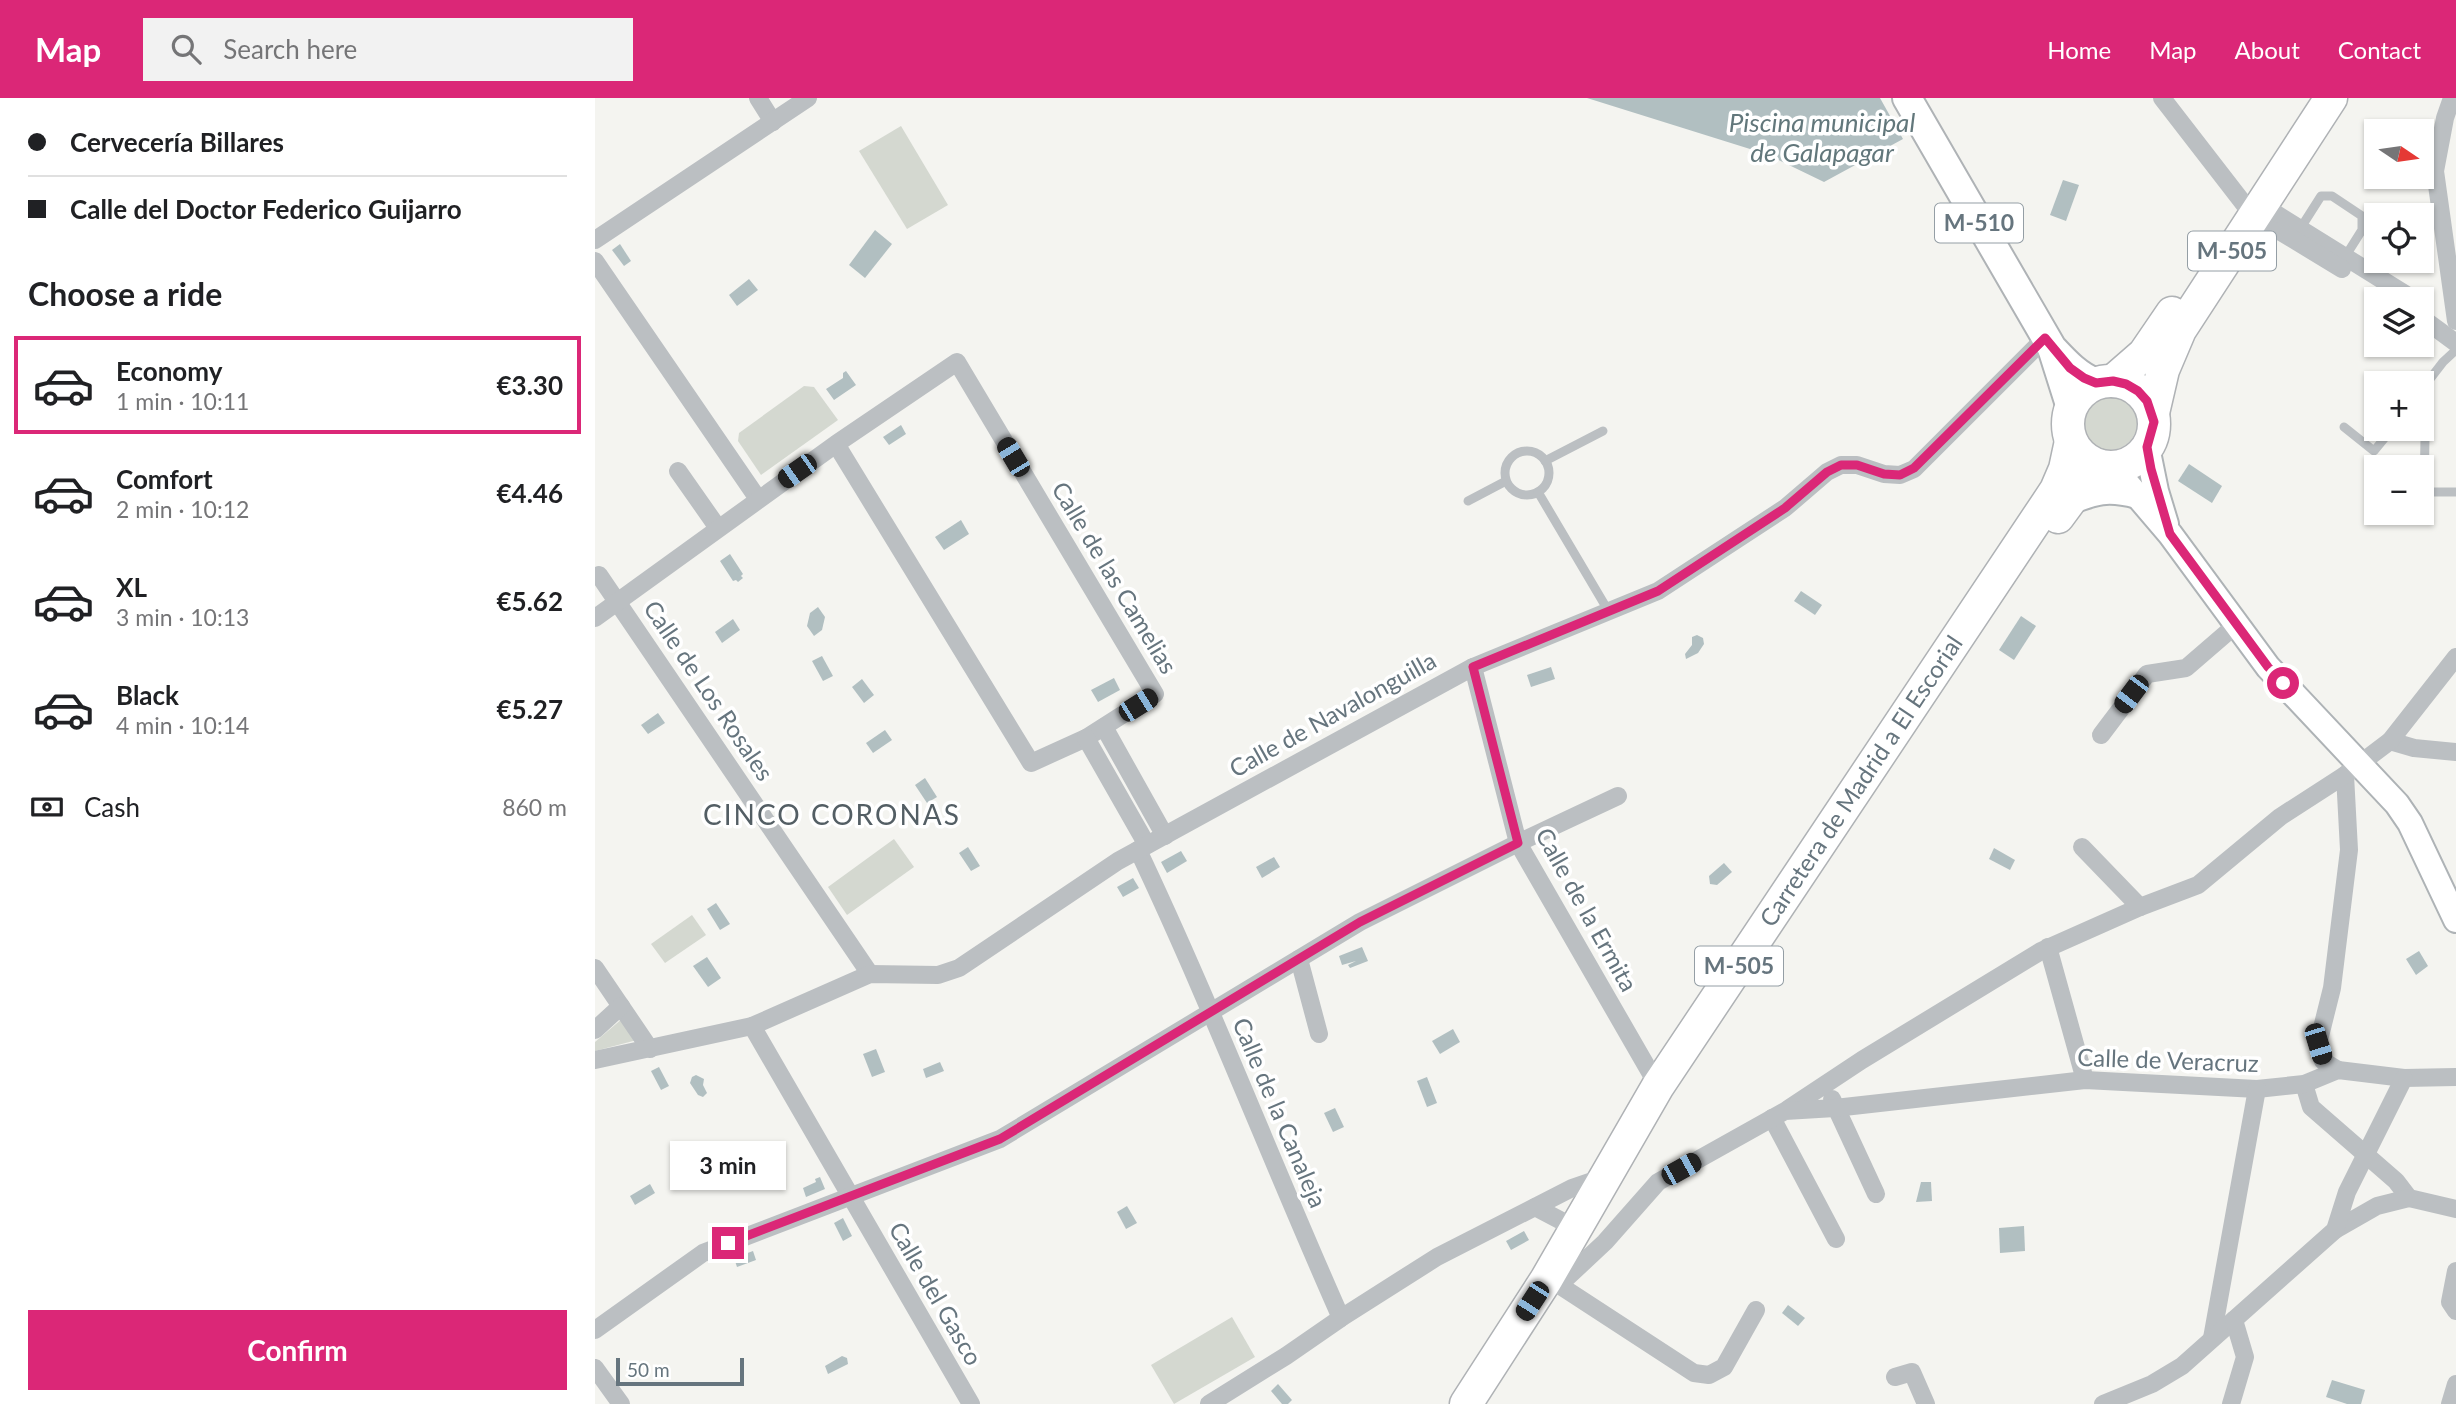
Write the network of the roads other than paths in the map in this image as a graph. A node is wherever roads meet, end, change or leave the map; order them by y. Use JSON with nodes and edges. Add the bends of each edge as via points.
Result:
{"nodes":[{"id":1,"x":758,"y":98,"type":"edge"},
{"id":2,"x":808,"y":98,"type":"edge"},
{"id":3,"x":1907,"y":98,"type":"edge"},
{"id":4,"x":2162,"y":98,"type":"edge"},
{"id":5,"x":2313,"y":98,"type":"edge"},
{"id":6,"x":2331,"y":98,"type":"edge"},
{"id":7,"x":2452,"y":98,"type":"edge"},
{"id":8,"x":773,"y":122,"type":"junction"},
{"id":9,"x":2252,"y":209,"type":"junction"},
{"id":10,"x":2300,"y":229,"type":"junction"},
{"id":11,"x":595,"y":240,"type":"edge"},
{"id":12,"x":2345,"y":257,"type":"junction"},
{"id":13,"x":595,"y":261,"type":"edge"},
{"id":14,"x":2371,"y":287,"type":"edge"},
{"id":15,"x":2394,"y":287,"type":"edge"},
{"id":16,"x":2434,"y":313,"type":"edge"},
{"id":17,"x":2456,"y":321,"type":"edge"},
{"id":18,"x":2434,"y":327,"type":"edge"},
{"id":19,"x":2456,"y":328,"type":"edge"},
{"id":20,"x":2049,"y":343,"type":"junction"},
{"id":21,"x":2456,"y":343,"type":"edge"},
{"id":22,"x":2456,"y":350,"type":"edge"},
{"id":23,"x":2434,"y":375,"type":"edge"},
{"id":24,"x":2105,"y":382,"type":"junction"},
{"id":25,"x":2071,"y":408,"type":"junction"},
{"id":26,"x":2153,"y":413,"type":"junction"},
{"id":27,"x":2344,"y":427,"type":"dead end"},
{"id":28,"x":1603,"y":431,"type":"dead end"},
{"id":29,"x":2071,"y":441,"type":"junction"},
{"id":30,"x":2382,"y":441,"type":"edge"},
{"id":31,"x":2424,"y":441,"type":"edge"},
{"id":32,"x":836,"y":444,"type":"junction"},
{"id":33,"x":2147,"y":447,"type":"junction"},
{"id":34,"x":1545,"y":461,"type":"junction"},
{"id":35,"x":2106,"y":467,"type":"junction"},
{"id":36,"x":678,"y":471,"type":"dead end"},
{"id":37,"x":1506,"y":481,"type":"junction"},
{"id":38,"x":1538,"y":492,"type":"junction"},
{"id":39,"x":2456,"y":492,"type":"edge"},
{"id":40,"x":2137,"y":496,"type":"junction"},
{"id":41,"x":758,"y":499,"type":"junction"},
{"id":42,"x":1468,"y":501,"type":"dead end"},
{"id":43,"x":2067,"y":503,"type":"junction"},
{"id":44,"x":718,"y":528,"type":"junction"},
{"id":45,"x":2170,"y":534,"type":"junction"},
{"id":46,"x":599,"y":575,"type":"dead end"},
{"id":47,"x":617,"y":601,"type":"junction"},
{"id":48,"x":1609,"y":612,"type":"junction"},
{"id":49,"x":595,"y":618,"type":"edge"},
{"id":50,"x":2237,"y":624,"type":"junction"},
{"id":51,"x":2453,"y":664,"type":"edge"},
{"id":52,"x":1473,"y":667,"type":"junction"},
{"id":53,"x":1104,"y":727,"type":"junction"},
{"id":54,"x":2101,"y":734,"type":"dead end"},
{"id":55,"x":1086,"y":738,"type":"junction"},
{"id":56,"x":2390,"y":741,"type":"junction"},
{"id":57,"x":2456,"y":752,"type":"edge"},
{"id":58,"x":2353,"y":770,"type":"junction"},
{"id":59,"x":1618,"y":796,"type":"dead end"},
{"id":60,"x":1165,"y":836,"type":"junction"},
{"id":61,"x":1518,"y":843,"type":"junction"},
{"id":62,"x":1143,"y":847,"type":"junction"},
{"id":63,"x":2082,"y":847,"type":"dead end"},
{"id":64,"x":2449,"y":890,"type":"edge"},
{"id":65,"x":2140,"y":907,"type":"junction"},
{"id":66,"x":2456,"y":920,"type":"edge"},
{"id":67,"x":2048,"y":947,"type":"junction"},
{"id":68,"x":1299,"y":958,"type":"junction"},
{"id":69,"x":595,"y":968,"type":"edge"},
{"id":70,"x":870,"y":974,"type":"junction"},
{"id":71,"x":621,"y":1006,"type":"junction"},
{"id":72,"x":1209,"y":1012,"type":"junction"},
{"id":73,"x":753,"y":1026,"type":"junction"},
{"id":74,"x":595,"y":1030,"type":"edge"},
{"id":75,"x":1319,"y":1034,"type":"dead end"},
{"id":76,"x":650,"y":1049,"type":"junction"},
{"id":77,"x":595,"y":1060,"type":"edge"},
{"id":78,"x":2337,"y":1070,"type":"junction"},
{"id":79,"x":2456,"y":1077,"type":"edge"},
{"id":80,"x":2403,"y":1078,"type":"junction"},
{"id":81,"x":2085,"y":1080,"type":"junction"},
{"id":82,"x":1830,"y":1082,"type":"junction"},
{"id":83,"x":2304,"y":1084,"type":"junction"},
{"id":84,"x":1658,"y":1086,"type":"junction"},
{"id":85,"x":2257,"y":1089,"type":"junction"},
{"id":86,"x":1835,"y":1108,"type":"junction"},
{"id":87,"x":1779,"y":1115,"type":"junction"},
{"id":88,"x":2367,"y":1155,"type":"junction"},
{"id":89,"x":1607,"y":1175,"type":"junction"},
{"id":90,"x":1876,"y":1194,"type":"dead end"},
{"id":91,"x":851,"y":1197,"type":"junction"},
{"id":92,"x":2409,"y":1198,"type":"junction"},
{"id":93,"x":1535,"y":1208,"type":"junction"},
{"id":94,"x":2456,"y":1209,"type":"edge"},
{"id":95,"x":1575,"y":1228,"type":"junction"},
{"id":96,"x":2335,"y":1230,"type":"junction"},
{"id":97,"x":1836,"y":1239,"type":"dead end"},
{"id":98,"x":2456,"y":1271,"type":"edge"},
{"id":99,"x":1559,"y":1285,"type":"junction"},
{"id":100,"x":1756,"y":1310,"type":"dead end"},
{"id":101,"x":2456,"y":1311,"type":"edge"},
{"id":102,"x":1341,"y":1318,"type":"junction"},
{"id":103,"x":2234,"y":1320,"type":"junction"},
{"id":104,"x":595,"y":1330,"type":"edge"},
{"id":105,"x":2212,"y":1338,"type":"junction"},
{"id":106,"x":2245,"y":1357,"type":"junction"},
{"id":107,"x":595,"y":1368,"type":"edge"},
{"id":108,"x":1895,"y":1377,"type":"dead end"},
{"id":109,"x":2152,"y":1384,"type":"junction"},
{"id":110,"x":2456,"y":1384,"type":"edge"},
{"id":111,"x":2168,"y":1393,"type":"dead end"},
{"id":112,"x":621,"y":1404,"type":"edge"},
{"id":113,"x":971,"y":1404,"type":"edge"},
{"id":114,"x":1209,"y":1404,"type":"edge"},
{"id":115,"x":1465,"y":1404,"type":"edge"},
{"id":116,"x":1482,"y":1404,"type":"edge"},
{"id":117,"x":1926,"y":1404,"type":"edge"},
{"id":118,"x":2103,"y":1404,"type":"edge"},
{"id":119,"x":2231,"y":1404,"type":"edge"},
{"id":120,"x":2450,"y":1404,"type":"edge"}],
"edges":[{"from":1,"to":8,"type":"street"},
{"from":2,"to":8,"type":"street"},
{"from":3,"to":20,"type":"main road","number":"M-510"},
{"from":4,"to":9,"type":"street"},
{"from":5,"to":9,"type":"highway","number":"M-505"},
{"from":6,"to":9,"type":"highway","number":"M-505"},
{"from":7,"to":17,"type":"street","via":[[2435,171]]},
{"from":8,"to":11,"type":"street"},
{"from":9,"to":10,"type":"street","via":[[2273,212]]},
{"from":9,"to":14,"type":"street"},
{"from":9,"to":24,"type":"highway","number":"M-505","via":[[2144,354]]},
{"from":9,"to":26,"type":"highway","number":"M-505","via":[[2180,330],[2163,370]]},
{"from":10,"to":12,"type":"street"},
{"from":10,"to":12,"type":"lane","via":[[2321,196],[2332,196],[2362,216],[2362,230]]},
{"from":12,"to":15,"type":"street"},
{"from":13,"to":41,"type":"street"},
{"from":16,"to":19,"type":"street"},
{"from":18,"to":21,"type":"street"},
{"from":20,"to":24,"type":"main road","number":"M-510","via":[[2084,378]]},
{"from":20,"to":25,"type":"main road","number":"M-510"},
{"from":20,"to":48,"type":"street","name":"Calle de Navalonguilla","via":[[1914,468],[1900,475],[1841,465],[1785,508],[1658,591]]},
{"from":22,"to":23,"type":"lane"},
{"from":24,"to":25,"type":"highway","number":"M-505","via":[[2086,389]]},
{"from":24,"to":26,"type":"highway","via":[[2126,384],[2138,391]]},
{"from":25,"to":29,"type":"highway","number":"M-505"},
{"from":26,"to":33,"type":"highway","number":"M-505","via":[[2154,431]]},
{"from":27,"to":30,"type":"lane","via":[[2374,451]]},
{"from":28,"to":34,"type":"lane"},
{"from":29,"to":35,"type":"highway","via":[[2080,454]]},
{"from":29,"to":84,"type":"highway","name":"Carretera de Madrid a El Escorial","number":"M-505","via":[[2056,490],[2034,525]]},
{"from":31,"to":39,"type":"lane","via":[[2424,492]]},
{"from":32,"to":41,"type":"street"},
{"from":32,"to":53,"type":"street","name":"Calle de las Camelias","via":[[957,362],[1155,694]]},
{"from":32,"to":55,"type":"street","name":"Calle de las Camelias","via":[[1031,763]]},
{"from":33,"to":35,"type":"highway","number":"M-505","via":[[2132,462]]},
{"from":33,"to":45,"type":"main road"},
{"from":34,"to":37,"type":"lane","via":[[1530,451],[1513,456],[1504,472]]},
{"from":34,"to":38,"type":"lane","via":[[1548,478]]},
{"from":35,"to":40,"type":"main road"},
{"from":35,"to":43,"type":"highway","name":"Carretera de Madrid a El Escorial","number":"M-505"},
{"from":36,"to":44,"type":"street"},
{"from":37,"to":38,"type":"lane","via":[[1523,495]]},
{"from":37,"to":42,"type":"lane"},
{"from":38,"to":48,"type":"lane"},
{"from":40,"to":43,"type":"main road","via":[[2098,491]]},
{"from":40,"to":45,"type":"main road"},
{"from":41,"to":44,"type":"street"},
{"from":43,"to":99,"type":"highway","name":"Carretera de Madrid a El Escorial","number":"M-505","via":[[1696,1055]]},
{"from":44,"to":47,"type":"street"},
{"from":45,"to":50,"type":"main road"},
{"from":46,"to":47,"type":"street","name":"Calle de Los Rosales"},
{"from":47,"to":49,"type":"street"},
{"from":47,"to":70,"type":"street","name":"Calle de Los Rosales"},
{"from":48,"to":52,"type":"street","name":"Calle de Navalonguilla"},
{"from":50,"to":54,"type":"street","via":[[2186,667],[2147,674]]},
{"from":50,"to":58,"type":"main road"},
{"from":51,"to":56,"type":"street","name":"Calle de Veracruz"},
{"from":52,"to":60,"type":"street","name":"Calle de Navalonguilla"},
{"from":52,"to":61,"type":"street","name":"Calle de la Ermita"},
{"from":53,"to":55,"type":"street","name":"Calle de las Camelias"},
{"from":53,"to":60,"type":"street"},
{"from":55,"to":62,"type":"street"},
{"from":56,"to":57,"type":"street"},
{"from":56,"to":58,"type":"street","name":"Calle de Veracruz"},
{"from":58,"to":64,"type":"main road","via":[[2379,782],[2410,822]]},
{"from":58,"to":65,"type":"street","name":"Calle de Veracruz","via":[[2280,817],[2198,885]]},
{"from":58,"to":78,"type":"street","via":[[2349,850],[2332,988],[2318,1044],[2323,1061]]},
{"from":59,"to":61,"type":"street"},
{"from":60,"to":62,"type":"street","name":"Calle de Navalonguilla"},
{"from":61,"to":68,"type":"street","via":[[1360,922]]},
{"from":61,"to":84,"type":"street","name":"Calle de la Ermita"},
{"from":62,"to":70,"type":"street","name":"Calle de Navalonguilla","via":[[959,968],[939,975]]},
{"from":62,"to":72,"type":"street","name":"Calle de la Canaleja"},
{"from":63,"to":65,"type":"street"},
{"from":64,"to":66,"type":"main road"},
{"from":65,"to":67,"type":"street","name":"Calle de Veracruz"},
{"from":67,"to":81,"type":"street"},
{"from":67,"to":82,"type":"street","name":"Calle de Veracruz"},
{"from":68,"to":72,"type":"street"},
{"from":68,"to":75,"type":"street"},
{"from":69,"to":71,"type":"street"},
{"from":70,"to":73,"type":"street","name":"Calle de Navalonguilla"},
{"from":71,"to":74,"type":"street"},
{"from":71,"to":76,"type":"street"},
{"from":72,"to":91,"type":"street","via":[[1000,1139]]},
{"from":72,"to":102,"type":"street","name":"Calle de la Canaleja"},
{"from":73,"to":76,"type":"street","name":"Calle de Navalonguilla"},
{"from":73,"to":91,"type":"street","name":"Calle del Gasco"},
{"from":76,"to":77,"type":"street","name":"Calle de Navalonguilla"},
{"from":78,"to":80,"type":"street","name":"Calle de Veracruz"},
{"from":78,"to":83,"type":"street","name":"Calle de Veracruz"},
{"from":79,"to":80,"type":"street","name":"Calle de Veracruz"},
{"from":80,"to":88,"type":"street"},
{"from":81,"to":85,"type":"street","name":"Calle de Veracruz"},
{"from":81,"to":86,"type":"street","name":"Calle de Veracruz"},
{"from":82,"to":86,"type":"street"},
{"from":82,"to":87,"type":"street","name":"Calle de Veracruz"},
{"from":83,"to":85,"type":"street","name":"Calle de Veracruz"},
{"from":83,"to":88,"type":"street","via":[[2311,1107]]},
{"from":84,"to":89,"type":"highway","name":"Carretera de Madrid a El Escorial","number":"M-505"},
{"from":85,"to":105,"type":"street"},
{"from":86,"to":87,"type":"street","name":"Calle de Veracruz"},
{"from":86,"to":90,"type":"street"},
{"from":87,"to":97,"type":"street"},
{"from":87,"to":99,"type":"street","name":"Calle de Veracruz","via":[[1658,1182]]},
{"from":88,"to":92,"type":"street"},
{"from":88,"to":96,"type":"street","via":[[2347,1192]]},
{"from":89,"to":93,"type":"street"},
{"from":89,"to":95,"type":"highway","name":"Carretera de Madrid a El Escorial","number":"M-505"},
{"from":91,"to":104,"type":"street","via":[[703,1253]]},
{"from":91,"to":113,"type":"street","name":"Calle del Gasco"},
{"from":92,"to":94,"type":"street"},
{"from":92,"to":96,"type":"street","via":[[2377,1206]]},
{"from":93,"to":95,"type":"street"},
{"from":93,"to":102,"type":"street","via":[[1437,1257]]},
{"from":95,"to":115,"type":"highway","name":"Carretera de Madrid a El Escorial","number":"M-505"},
{"from":96,"to":103,"type":"street"},
{"from":98,"to":101,"type":"street","via":[[2449,1302]]},
{"from":99,"to":100,"type":"street","via":[[1694,1373],[1709,1375],[1724,1367]]},
{"from":99,"to":116,"type":"highway","name":"Carretera de Madrid a El Escorial","number":"M-505"},
{"from":102,"to":114,"type":"street"},
{"from":103,"to":105,"type":"street"},
{"from":103,"to":106,"type":"street"},
{"from":105,"to":106,"type":"street"},
{"from":105,"to":109,"type":"street","via":[[2182,1366]]},
{"from":106,"to":119,"type":"street"},
{"from":107,"to":112,"type":"street"},
{"from":108,"to":117,"type":"street","via":[[1912,1373]]},
{"from":109,"to":111,"type":"street"},
{"from":109,"to":118,"type":"street"},
{"from":110,"to":120,"type":"street"}]}
